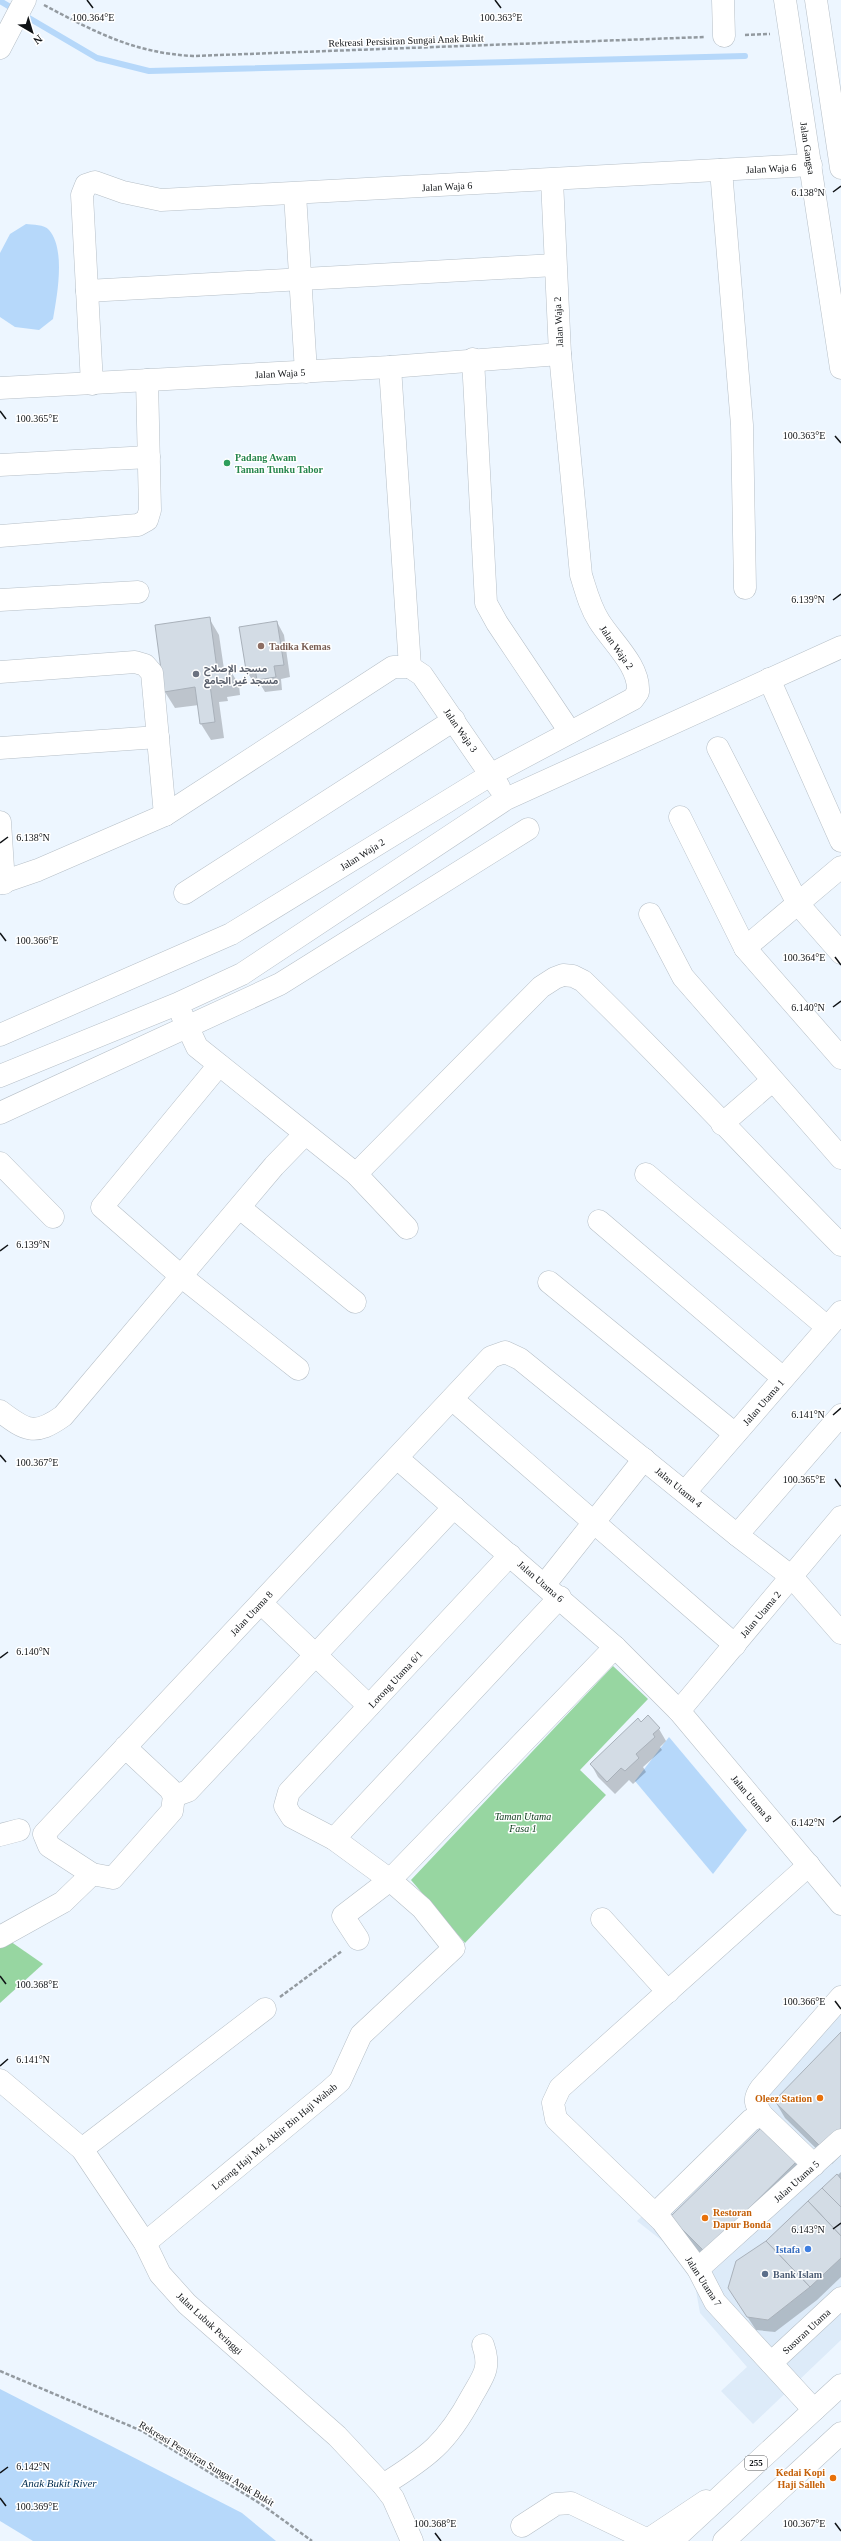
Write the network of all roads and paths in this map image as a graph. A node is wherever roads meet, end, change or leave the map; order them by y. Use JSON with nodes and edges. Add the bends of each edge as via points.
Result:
{"nodes":[{"id":1,"x":722,"y":0,"type":"edge"},
{"id":2,"x":784,"y":0,"type":"edge"},
{"id":3,"x":816,"y":0,"type":"edge"},
{"id":4,"x":33,"y":2,"type":"edge"},
{"id":5,"x":790,"y":33,"type":"junction"},
{"id":6,"x":724,"y":36,"type":"junction"},
{"id":7,"x":0,"y":48,"type":"edge"},
{"id":8,"x":841,"y":162,"type":"edge"},
{"id":9,"x":811,"y":165,"type":"junction"},
{"id":10,"x":721,"y":170,"type":"junction"},
{"id":11,"x":552,"y":180,"type":"junction"},
{"id":12,"x":295,"y":194,"type":"junction"},
{"id":13,"x":555,"y":265,"type":"junction"},
{"id":14,"x":299,"y":279,"type":"junction"},
{"id":15,"x":87,"y":291,"type":"junction"},
{"id":16,"x":560,"y":354,"type":"junction"},
{"id":17,"x":473,"y":359,"type":"junction"},
{"id":18,"x":390,"y":367,"type":"junction"},
{"id":19,"x":841,"y":368,"type":"edge"},
{"id":20,"x":306,"y":372,"type":"junction"},
{"id":21,"x":148,"y":380,"type":"junction"},
{"id":22,"x":92,"y":384,"type":"junction"},
{"id":23,"x":0,"y":388,"type":"edge"},
{"id":24,"x":149,"y":457,"type":"junction"},
{"id":25,"x":0,"y":465,"type":"edge"},
{"id":26,"x":0,"y":536,"type":"edge"},
{"id":27,"x":745,"y":588,"type":"dead end"},
{"id":28,"x":138,"y":592,"type":"dead end"},
{"id":29,"x":0,"y":600,"type":"edge"},
{"id":30,"x":841,"y":647,"type":"edge"},
{"id":31,"x":410,"y":667,"type":"junction"},
{"id":32,"x":0,"y":672,"type":"edge"},
{"id":33,"x":769,"y":679,"type":"junction"},
{"id":34,"x":454,"y":720,"type":"junction"},
{"id":35,"x":570,"y":732,"type":"junction"},
{"id":36,"x":158,"y":737,"type":"junction"},
{"id":37,"x":0,"y":748,"type":"edge"},
{"id":38,"x":718,"y":748,"type":"dead end"},
{"id":39,"x":492,"y":774,"type":"junction"},
{"id":40,"x":506,"y":799,"type":"junction"},
{"id":41,"x":165,"y":815,"type":"junction"},
{"id":42,"x":680,"y":816,"type":"dead end"},
{"id":43,"x":0,"y":822,"type":"edge"},
{"id":44,"x":528,"y":829,"type":"dead end"},
{"id":45,"x":841,"y":841,"type":"edge"},
{"id":46,"x":841,"y":867,"type":"edge"},
{"id":47,"x":2,"y":883,"type":"edge"},
{"id":48,"x":185,"y":893,"type":"dead end"},
{"id":49,"x":354,"y":900,"type":"junction"},
{"id":50,"x":798,"y":904,"type":"junction"},
{"id":51,"x":650,"y":914,"type":"dead end"},
{"id":52,"x":371,"y":927,"type":"junction"},
{"id":53,"x":745,"y":948,"type":"junction"},
{"id":54,"x":841,"y":953,"type":"edge"},
{"id":55,"x":177,"y":1004,"type":"junction"},
{"id":56,"x":188,"y":1027,"type":"junction"},
{"id":57,"x":0,"y":1035,"type":"edge"},
{"id":58,"x":841,"y":1058,"type":"edge"},
{"id":59,"x":219,"y":1065,"type":"junction"},
{"id":60,"x":0,"y":1076,"type":"edge"},
{"id":61,"x":772,"y":1081,"type":"junction"},
{"id":62,"x":0,"y":1113,"type":"edge"},
{"id":63,"x":722,"y":1124,"type":"junction"},
{"id":64,"x":305,"y":1134,"type":"junction"},
{"id":65,"x":841,"y":1158,"type":"edge"},
{"id":66,"x":0,"y":1163,"type":"edge"},
{"id":67,"x":356,"y":1174,"type":"junction"},
{"id":68,"x":646,"y":1174,"type":"dead end"},
{"id":69,"x":240,"y":1208,"type":"junction"},
{"id":70,"x":54,"y":1217,"type":"dead end"},
{"id":71,"x":599,"y":1221,"type":"dead end"},
{"id":72,"x":407,"y":1228,"type":"dead end"},
{"id":73,"x":841,"y":1245,"type":"edge"},
{"id":74,"x":182,"y":1277,"type":"junction"},
{"id":75,"x":549,"y":1282,"type":"dead end"},
{"id":76,"x":355,"y":1302,"type":"dead end"},
{"id":77,"x":834,"y":1320,"type":"edge"},
{"id":78,"x":505,"y":1352,"type":"joint"},
{"id":79,"x":298,"y":1369,"type":"dead end"},
{"id":80,"x":783,"y":1378,"type":"junction"},
{"id":81,"x":452,"y":1399,"type":"junction"},
{"id":82,"x":0,"y":1411,"type":"edge"},
{"id":83,"x":841,"y":1416,"type":"edge"},
{"id":84,"x":735,"y":1434,"type":"junction"},
{"id":85,"x":396,"y":1458,"type":"junction"},
{"id":86,"x":644,"y":1458,"type":"junction"},
{"id":87,"x":686,"y":1492,"type":"junction"},
{"id":88,"x":454,"y":1508,"type":"junction"},
{"id":89,"x":841,"y":1517,"type":"edge"},
{"id":90,"x":595,"y":1521,"type":"junction"},
{"id":91,"x":737,"y":1535,"type":"junction"},
{"id":92,"x":510,"y":1555,"type":"junction"},
{"id":93,"x":792,"y":1577,"type":"junction"},
{"id":94,"x":552,"y":1590,"type":"junction"},
{"id":95,"x":261,"y":1603,"type":"junction"},
{"id":96,"x":841,"y":1634,"type":"edge"},
{"id":97,"x":735,"y":1645,"type":"junction"},
{"id":98,"x":615,"y":1647,"type":"junction"},
{"id":99,"x":315,"y":1656,"type":"junction"},
{"id":100,"x":369,"y":1706,"type":"junction"},
{"id":101,"x":679,"y":1711,"type":"junction"},
{"id":102,"x":126,"y":1747,"type":"junction"},
{"id":103,"x":174,"y":1796,"type":"junction"},
{"id":104,"x":334,"y":1840,"type":"junction"},
{"id":105,"x":809,"y":1865,"type":"junction"},
{"id":106,"x":92,"y":1874,"type":"junction"},
{"id":107,"x":390,"y":1880,"type":"junction"},
{"id":108,"x":841,"y":1904,"type":"edge"},
{"id":109,"x":602,"y":1919,"type":"dead end"},
{"id":110,"x":0,"y":1938,"type":"edge"},
{"id":111,"x":358,"y":1939,"type":"joint"},
{"id":112,"x":668,"y":1992,"type":"junction"},
{"id":113,"x":841,"y":1997,"type":"edge"},
{"id":114,"x":265,"y":2009,"type":"joint"},
{"id":115,"x":0,"y":2080,"type":"edge"},
{"id":116,"x":762,"y":2115,"type":"junction"},
{"id":117,"x":841,"y":2140,"type":"edge"},
{"id":118,"x":82,"y":2149,"type":"junction"},
{"id":119,"x":814,"y":2164,"type":"junction"},
{"id":120,"x":655,"y":2214,"type":"junction"},
{"id":121,"x":145,"y":2243,"type":"junction"},
{"id":122,"x":698,"y":2269,"type":"junction"},
{"id":123,"x":841,"y":2298,"type":"edge"},
{"id":124,"x":483,"y":2345,"type":"dead end"},
{"id":125,"x":771,"y":2363,"type":"junction"},
{"id":126,"x":0,"y":2371,"type":"edge"},
{"id":127,"x":841,"y":2385,"type":"edge"},
{"id":128,"x":814,"y":2410,"type":"junction"},
{"id":129,"x":841,"y":2433,"type":"edge"},
{"id":130,"x":737,"y":2481,"type":"junction"},
{"id":131,"x":383,"y":2485,"type":"junction"},
{"id":132,"x":522,"y":2526,"type":"dead end"},
{"id":133,"x":736,"y":2538,"type":"edge"},
{"id":134,"x":647,"y":2540,"type":"edge"},
{"id":135,"x":312,"y":2541,"type":"edge"},
{"id":136,"x":412,"y":2541,"type":"edge"},
{"id":137,"x":672,"y":2541,"type":"edge"}],
"edges":[{"from":1,"to":6,"type":"street"},
{"from":2,"to":5,"type":"street","name":"Jalan Gangsa"},
{"from":3,"to":8,"type":"street"},
{"from":4,"to":6,"type":"path","name":"Rekreasi Persisiran Sungai Anak Bukit","via":[[124,43],[162,54],[193,56]]},
{"from":4,"to":7,"type":"street","via":[[12,25]]},
{"from":5,"to":6,"type":"path","name":"Rekreasi Persisiran Sungai Anak Bukit"},
{"from":5,"to":9,"type":"street","name":"Jalan Gangsa"},
{"from":9,"to":10,"type":"street","name":"Jalan Waja 6"},
{"from":9,"to":19,"type":"street","name":"Jalan Gangsa"},
{"from":10,"to":11,"type":"street","name":"Jalan Waja 6"},
{"from":10,"to":27,"type":"street","via":[[742,425]]},
{"from":11,"to":12,"type":"street","name":"Jalan Waja 6"},
{"from":11,"to":13,"type":"street","name":"Jalan Waja 2"},
{"from":12,"to":14,"type":"street"},
{"from":12,"to":15,"type":"street","name":"Jalan Waja 6","via":[[161,200],[123,192],[95,182],[86,185],[82,194]]},
{"from":13,"to":14,"type":"street"},
{"from":13,"to":16,"type":"street","name":"Jalan Waja 2"},
{"from":14,"to":15,"type":"street"},
{"from":14,"to":20,"type":"street"},
{"from":15,"to":22,"type":"street"},
{"from":16,"to":17,"type":"street","name":"Jalan Waja 5"},
{"from":16,"to":35,"type":"street","name":"Jalan Waja 2","via":[[581,575],[587,597],[598,620],[636,675],[639,684],[638,692],[633,699]]},
{"from":17,"to":18,"type":"street","name":"Jalan Waja 5"},
{"from":17,"to":35,"type":"street","via":[[486,603]]},
{"from":18,"to":20,"type":"street","name":"Jalan Waja 5"},
{"from":18,"to":31,"type":"street"},
{"from":20,"to":21,"type":"street","name":"Jalan Waja 5"},
{"from":21,"to":22,"type":"street","name":"Jalan Waja 5"},
{"from":21,"to":24,"type":"street"},
{"from":22,"to":23,"type":"street","name":"Jalan Waja 5"},
{"from":24,"to":25,"type":"street"},
{"from":24,"to":26,"type":"street","via":[[150,510],[147,520],[138,525]]},
{"from":28,"to":29,"type":"street"},
{"from":30,"to":33,"type":"street"},
{"from":31,"to":34,"type":"street","name":"Jalan Waja 3","via":[[422,675]]},
{"from":31,"to":41,"type":"street","via":[[393,667]]},
{"from":32,"to":36,"type":"street","via":[[135,662],[145,665],[152,673]]},
{"from":33,"to":40,"type":"street"},
{"from":33,"to":45,"type":"street"},
{"from":34,"to":39,"type":"street","name":"Jalan Waja 3"},
{"from":34,"to":48,"type":"street"},
{"from":35,"to":39,"type":"street","name":"Jalan Waja 2"},
{"from":36,"to":37,"type":"street"},
{"from":36,"to":41,"type":"street"},
{"from":38,"to":50,"type":"street"},
{"from":39,"to":40,"type":"street","name":"Jalan Waja 3"},
{"from":39,"to":57,"type":"street","name":"Jalan Waja 2","via":[[231,934]]},
{"from":40,"to":49,"type":"street"},
{"from":41,"to":47,"type":"street"},
{"from":42,"to":53,"type":"street"},
{"from":43,"to":47,"type":"street"},
{"from":44,"to":52,"type":"street"},
{"from":46,"to":50,"type":"street"},
{"from":49,"to":52,"type":"street"},
{"from":49,"to":55,"type":"street","via":[[242,974]]},
{"from":50,"to":53,"type":"street"},
{"from":50,"to":54,"type":"street"},
{"from":51,"to":61,"type":"street","via":[[683,977]]},
{"from":52,"to":56,"type":"street","via":[[280,984]]},
{"from":53,"to":58,"type":"street"},
{"from":55,"to":56,"type":"street"},
{"from":55,"to":60,"type":"street"},
{"from":56,"to":59,"type":"street","via":[[197,1047]]},
{"from":56,"to":62,"type":"street"},
{"from":59,"to":64,"type":"street"},
{"from":59,"to":74,"type":"street","via":[[102,1207]]},
{"from":61,"to":63,"type":"street"},
{"from":61,"to":65,"type":"street"},
{"from":63,"to":67,"type":"street","via":[[654,1050],[582,981],[573,976],[563,975],[550,981],[522,1004]]},
{"from":63,"to":73,"type":"street"},
{"from":64,"to":67,"type":"street"},
{"from":64,"to":69,"type":"street","via":[[278,1161]]},
{"from":66,"to":70,"type":"street"},
{"from":67,"to":72,"type":"street"},
{"from":68,"to":77,"type":"street"},
{"from":69,"to":74,"type":"street"},
{"from":69,"to":76,"type":"street"},
{"from":71,"to":80,"type":"street"},
{"from":74,"to":79,"type":"street"},
{"from":74,"to":82,"type":"street","via":[[62,1416],[48,1427],[36,1430],[12,1420]]},
{"from":75,"to":84,"type":"street"},
{"from":77,"to":80,"type":"street","name":"Jalan Utama 1"},
{"from":78,"to":81,"type":"street","name":"Jalan Utama 8","via":[[491,1357]]},
{"from":78,"to":86,"type":"street","name":"Jalan Utama 4","via":[[520,1359]]},
{"from":80,"to":84,"type":"street","name":"Jalan Utama 1"},
{"from":81,"to":85,"type":"street","name":"Jalan Utama 8"},
{"from":81,"to":90,"type":"street"},
{"from":83,"to":91,"type":"street"},
{"from":84,"to":87,"type":"street","name":"Jalan Utama 1"},
{"from":85,"to":88,"type":"street","name":"Jalan Utama 6"},
{"from":85,"to":95,"type":"street","name":"Jalan Utama 8"},
{"from":86,"to":87,"type":"street","name":"Jalan Utama 4"},
{"from":86,"to":90,"type":"street"},
{"from":87,"to":91,"type":"street","name":"Jalan Utama 4"},
{"from":88,"to":92,"type":"street","name":"Jalan Utama 6"},
{"from":88,"to":99,"type":"street"},
{"from":89,"to":93,"type":"street","name":"Jalan Utama 2"},
{"from":90,"to":94,"type":"street"},
{"from":90,"to":97,"type":"street"},
{"from":91,"to":93,"type":"street","name":"Jalan Utama 4"},
{"from":92,"to":94,"type":"street","name":"Jalan Utama 6"},
{"from":92,"to":100,"type":"street","name":"Lorong Utama 6/1"},
{"from":93,"to":96,"type":"street","name":"Jalan Utama 4"},
{"from":93,"to":97,"type":"street","name":"Jalan Utama 2"},
{"from":94,"to":98,"type":"street","name":"Jalan Utama 6"},
{"from":94,"to":104,"type":"street"},
{"from":95,"to":99,"type":"street"},
{"from":95,"to":102,"type":"street","name":"Jalan Utama 8"},
{"from":97,"to":101,"type":"street","name":"Jalan Utama 2"},
{"from":98,"to":101,"type":"street","name":"Jalan Utama 6"},
{"from":98,"to":107,"type":"street"},
{"from":99,"to":100,"type":"street"},
{"from":99,"to":103,"type":"street","via":[[188,1791]]},
{"from":100,"to":104,"type":"street","name":"Lorong Utama 6/1","via":[[288,1792],[284,1806],[292,1817]]},
{"from":101,"to":105,"type":"street","name":"Jalan Utama 8"},
{"from":102,"to":103,"type":"street","via":[[170,1789]]},
{"from":102,"to":106,"type":"street","name":"Jalan Utama 8","via":[[44,1834],[49,1846]]},
{"from":103,"to":106,"type":"street","via":[[172,1811],[113,1878]]},
{"from":104,"to":107,"type":"street"},
{"from":105,"to":108,"type":"street","name":"Jalan Utama 8"},
{"from":105,"to":112,"type":"street","name":"Jalan Utama 7"},
{"from":106,"to":110,"type":"street","via":[[63,1902]]},
{"from":107,"to":111,"type":"street","via":[[344,1916]]},
{"from":107,"to":121,"type":"street","name":"Lorong Haji Md. Akhir Bin Haji Wahab","via":[[422,1908],[454,1948],[361,2035],[340,2081]]},
{"from":109,"to":112,"type":"street"},
{"from":111,"to":114,"type":"path"},
{"from":112,"to":120,"type":"street","name":"Jalan Utama 7","via":[[560,2088],[553,2103],[556,2119]]},
{"from":113,"to":116,"type":"street","via":[[760,2088],[755,2096],[756,2105]]},
{"from":114,"to":118,"type":"street"},
{"from":115,"to":118,"type":"street","name":"Jalan Lubuk Peringgi"},
{"from":116,"to":119,"type":"street"},
{"from":116,"to":120,"type":"street","via":[[751,2120]]},
{"from":117,"to":119,"type":"street","name":"Jalan Utama 5"},
{"from":118,"to":121,"type":"street","name":"Jalan Lubuk Peringgi"},
{"from":119,"to":122,"type":"street","name":"Jalan Utama 5"},
{"from":120,"to":122,"type":"street","name":"Jalan Utama 7"},
{"from":121,"to":131,"type":"street","name":"Jalan Lubuk Peringgi","via":[[160,2274],[187,2304],[337,2436]]},
{"from":122,"to":125,"type":"street","name":"Jalan Utama 7","via":[[715,2302]]},
{"from":123,"to":125,"type":"street","name":"Susuran Utama"},
{"from":124,"to":131,"type":"street","via":[[488,2360],[484,2375],[457,2425],[417,2464]]},
{"from":125,"to":128,"type":"street","name":"Jalan Utama 7"},
{"from":126,"to":135,"type":"path","name":"Rekreasi Persisiran Sungai Anak Bukit","via":[[142,2431],[261,2504]]},
{"from":127,"to":128,"type":"street","number":"255"},
{"from":128,"to":130,"type":"street","number":"255"},
{"from":129,"to":133,"type":"street"},
{"from":130,"to":134,"type":"street"},
{"from":130,"to":137,"type":"street","number":"255"},
{"from":131,"to":136,"type":"street","name":"Jalan Lubuk Peringgi","via":[[393,2498]]},
{"from":132,"to":134,"type":"street","via":[[556,2504],[571,2503]]}]}
